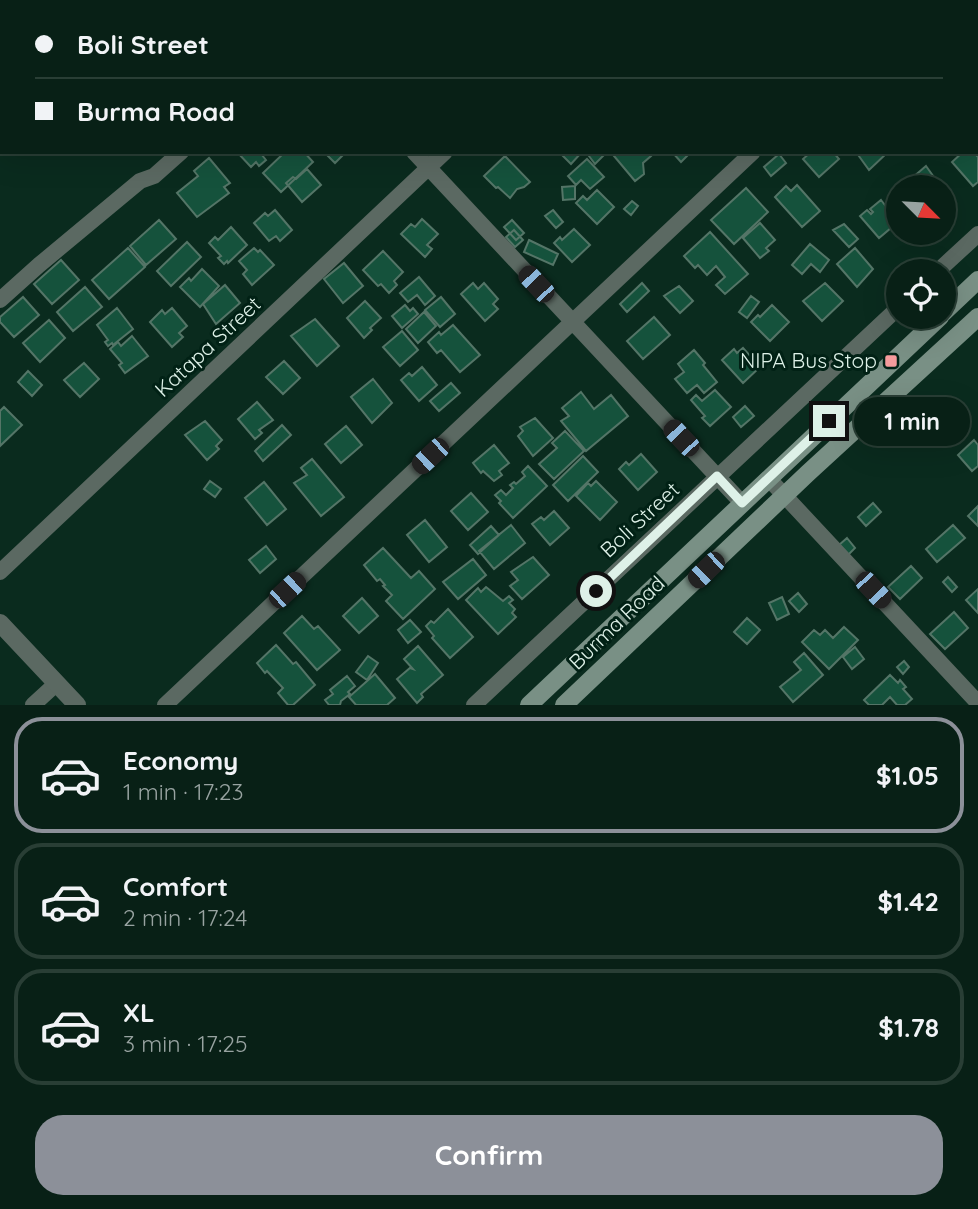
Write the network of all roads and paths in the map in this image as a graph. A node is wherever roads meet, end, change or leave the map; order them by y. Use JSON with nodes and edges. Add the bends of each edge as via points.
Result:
{"nodes":[{"id":1,"x":179,"y":154,"type":"edge"},
{"id":2,"x":416,"y":154,"type":"edge"},
{"id":3,"x":444,"y":154,"type":"edge"},
{"id":4,"x":751,"y":154,"type":"edge"},
{"id":5,"x":429,"y":168,"type":"junction"},
{"id":6,"x":978,"y":234,"type":"edge"},
{"id":7,"x":951,"y":259,"type":"edge"},
{"id":8,"x":978,"y":280,"type":"edge"},
{"id":9,"x":0,"y":300,"type":"edge"},
{"id":10,"x":956,"y":301,"type":"edge"},
{"id":11,"x":978,"y":317,"type":"edge"},
{"id":12,"x":886,"y":320,"type":"edge"},
{"id":13,"x":572,"y":322,"type":"junction"},
{"id":14,"x":926,"y":329,"type":"edge"},
{"id":15,"x":717,"y":476,"type":"junction"},
{"id":16,"x":769,"y":479,"type":"junction"},
{"id":17,"x":785,"y":495,"type":"junction"},
{"id":18,"x":742,"y":503,"type":"junction"},
{"id":19,"x":0,"y":572,"type":"edge"},
{"id":20,"x":0,"y":623,"type":"edge"},
{"id":21,"x":57,"y":683,"type":"junction"},
{"id":22,"x":978,"y":704,"type":"edge"},
{"id":23,"x":33,"y":705,"type":"edge"},
{"id":24,"x":77,"y":705,"type":"edge"},
{"id":25,"x":165,"y":705,"type":"edge"},
{"id":26,"x":474,"y":705,"type":"edge"},
{"id":27,"x":529,"y":705,"type":"edge"},
{"id":28,"x":564,"y":705,"type":"edge"}],
"edges":[{"from":1,"to":9,"type":"street","via":[[154,176],[139,181]]},
{"from":2,"to":5,"type":"street"},
{"from":3,"to":5,"type":"street","name":"Katapa Street"},
{"from":4,"to":13,"type":"street"},
{"from":5,"to":13,"type":"street"},
{"from":5,"to":19,"type":"street","name":"Katapa Street"},
{"from":6,"to":7,"type":"street"},
{"from":8,"to":10,"type":"main road","name":"Burma Road"},
{"from":11,"to":17,"type":"main road","name":"Burma Road"},
{"from":12,"to":15,"type":"street","name":"Boli Street"},
{"from":13,"to":15,"type":"street"},
{"from":13,"to":25,"type":"street"},
{"from":14,"to":16,"type":"main road","name":"Burma Road"},
{"from":15,"to":18,"type":"street"},
{"from":15,"to":26,"type":"street","name":"Boli Street"},
{"from":16,"to":17,"type":"street"},
{"from":16,"to":18,"type":"main road","name":"Burma Road"},
{"from":17,"to":22,"type":"street"},
{"from":17,"to":28,"type":"main road","name":"Burma Road"},
{"from":18,"to":27,"type":"main road","name":"Burma Road"},
{"from":20,"to":21,"type":"street"},
{"from":21,"to":23,"type":"street"},
{"from":21,"to":24,"type":"street"}]}
